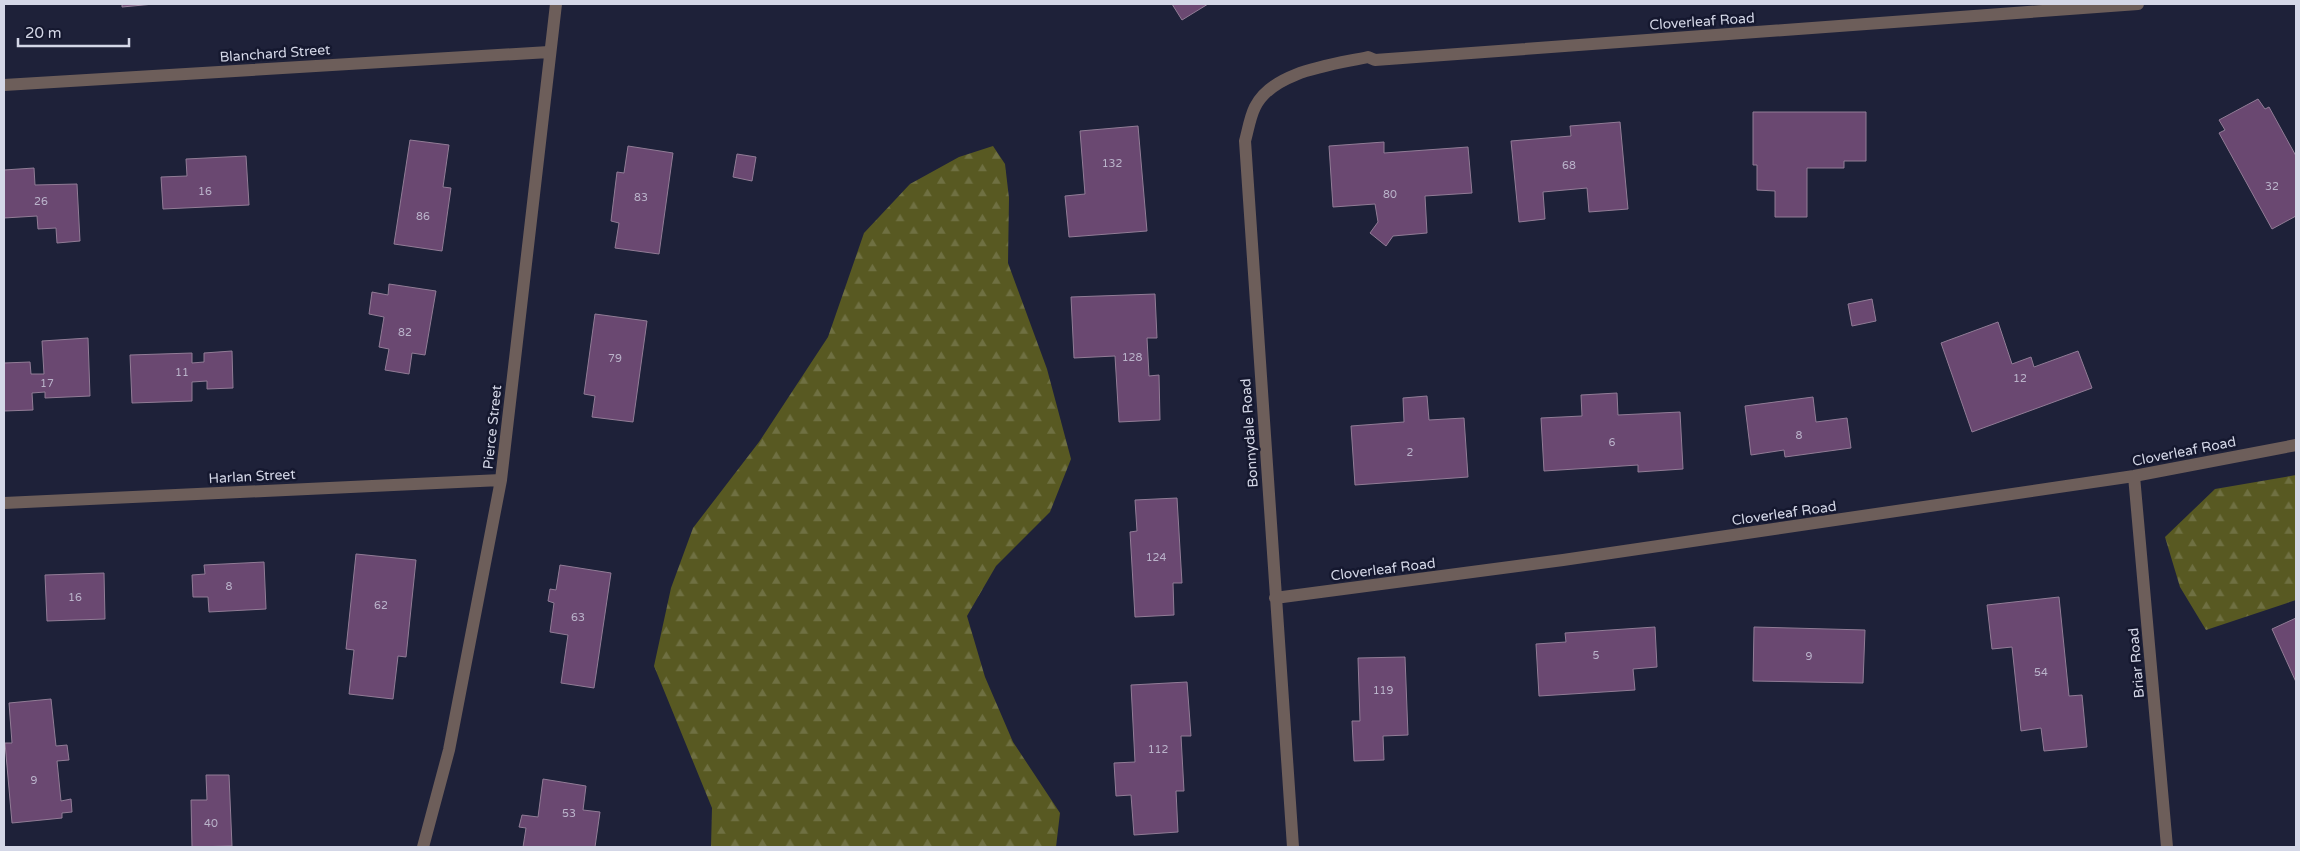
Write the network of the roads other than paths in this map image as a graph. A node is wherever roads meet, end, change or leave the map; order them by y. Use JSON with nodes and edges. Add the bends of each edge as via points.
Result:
{"nodes":[{"id":1,"x":556,"y":4,"type":"edge"},
{"id":2,"x":2138,"y":4,"type":"edge"},
{"id":3,"x":549,"y":52,"type":"junction"},
{"id":4,"x":1330,"y":65,"type":"joint"},
{"id":5,"x":4,"y":85,"type":"edge"},
{"id":6,"x":2296,"y":445,"type":"edge"},
{"id":7,"x":2134,"y":476,"type":"junction"},
{"id":8,"x":501,"y":480,"type":"junction"},
{"id":9,"x":4,"y":503,"type":"edge"},
{"id":10,"x":1275,"y":598,"type":"junction"},
{"id":11,"x":423,"y":847,"type":"edge"},
{"id":12,"x":1293,"y":847,"type":"edge"},
{"id":13,"x":2167,"y":847,"type":"edge"}],
"edges":[{"from":1,"to":3,"type":"street","name":"Pierce Street"},
{"from":2,"to":4,"type":"street","name":"Cloverleaf Road","via":[[1375,60],[1368,57]]},
{"from":3,"to":5,"type":"street","name":"Blanchard Street"},
{"from":3,"to":8,"type":"street","name":"Pierce Street"},
{"from":4,"to":10,"type":"street","name":"Bonnydale Road","via":[[1292,76],[1263,95],[1254,108],[1245,141]]},
{"from":6,"to":7,"type":"street","name":"Cloverleaf Road"},
{"from":7,"to":10,"type":"street","name":"Cloverleaf Road","via":[[1564,560]]},
{"from":7,"to":13,"type":"street","name":"Briar Road"},
{"from":8,"to":9,"type":"street","name":"Harlan Street"},
{"from":8,"to":11,"type":"street","name":"Pierce Street","via":[[449,750]]},
{"from":10,"to":12,"type":"street","name":"Bonnydale Road"}]}
